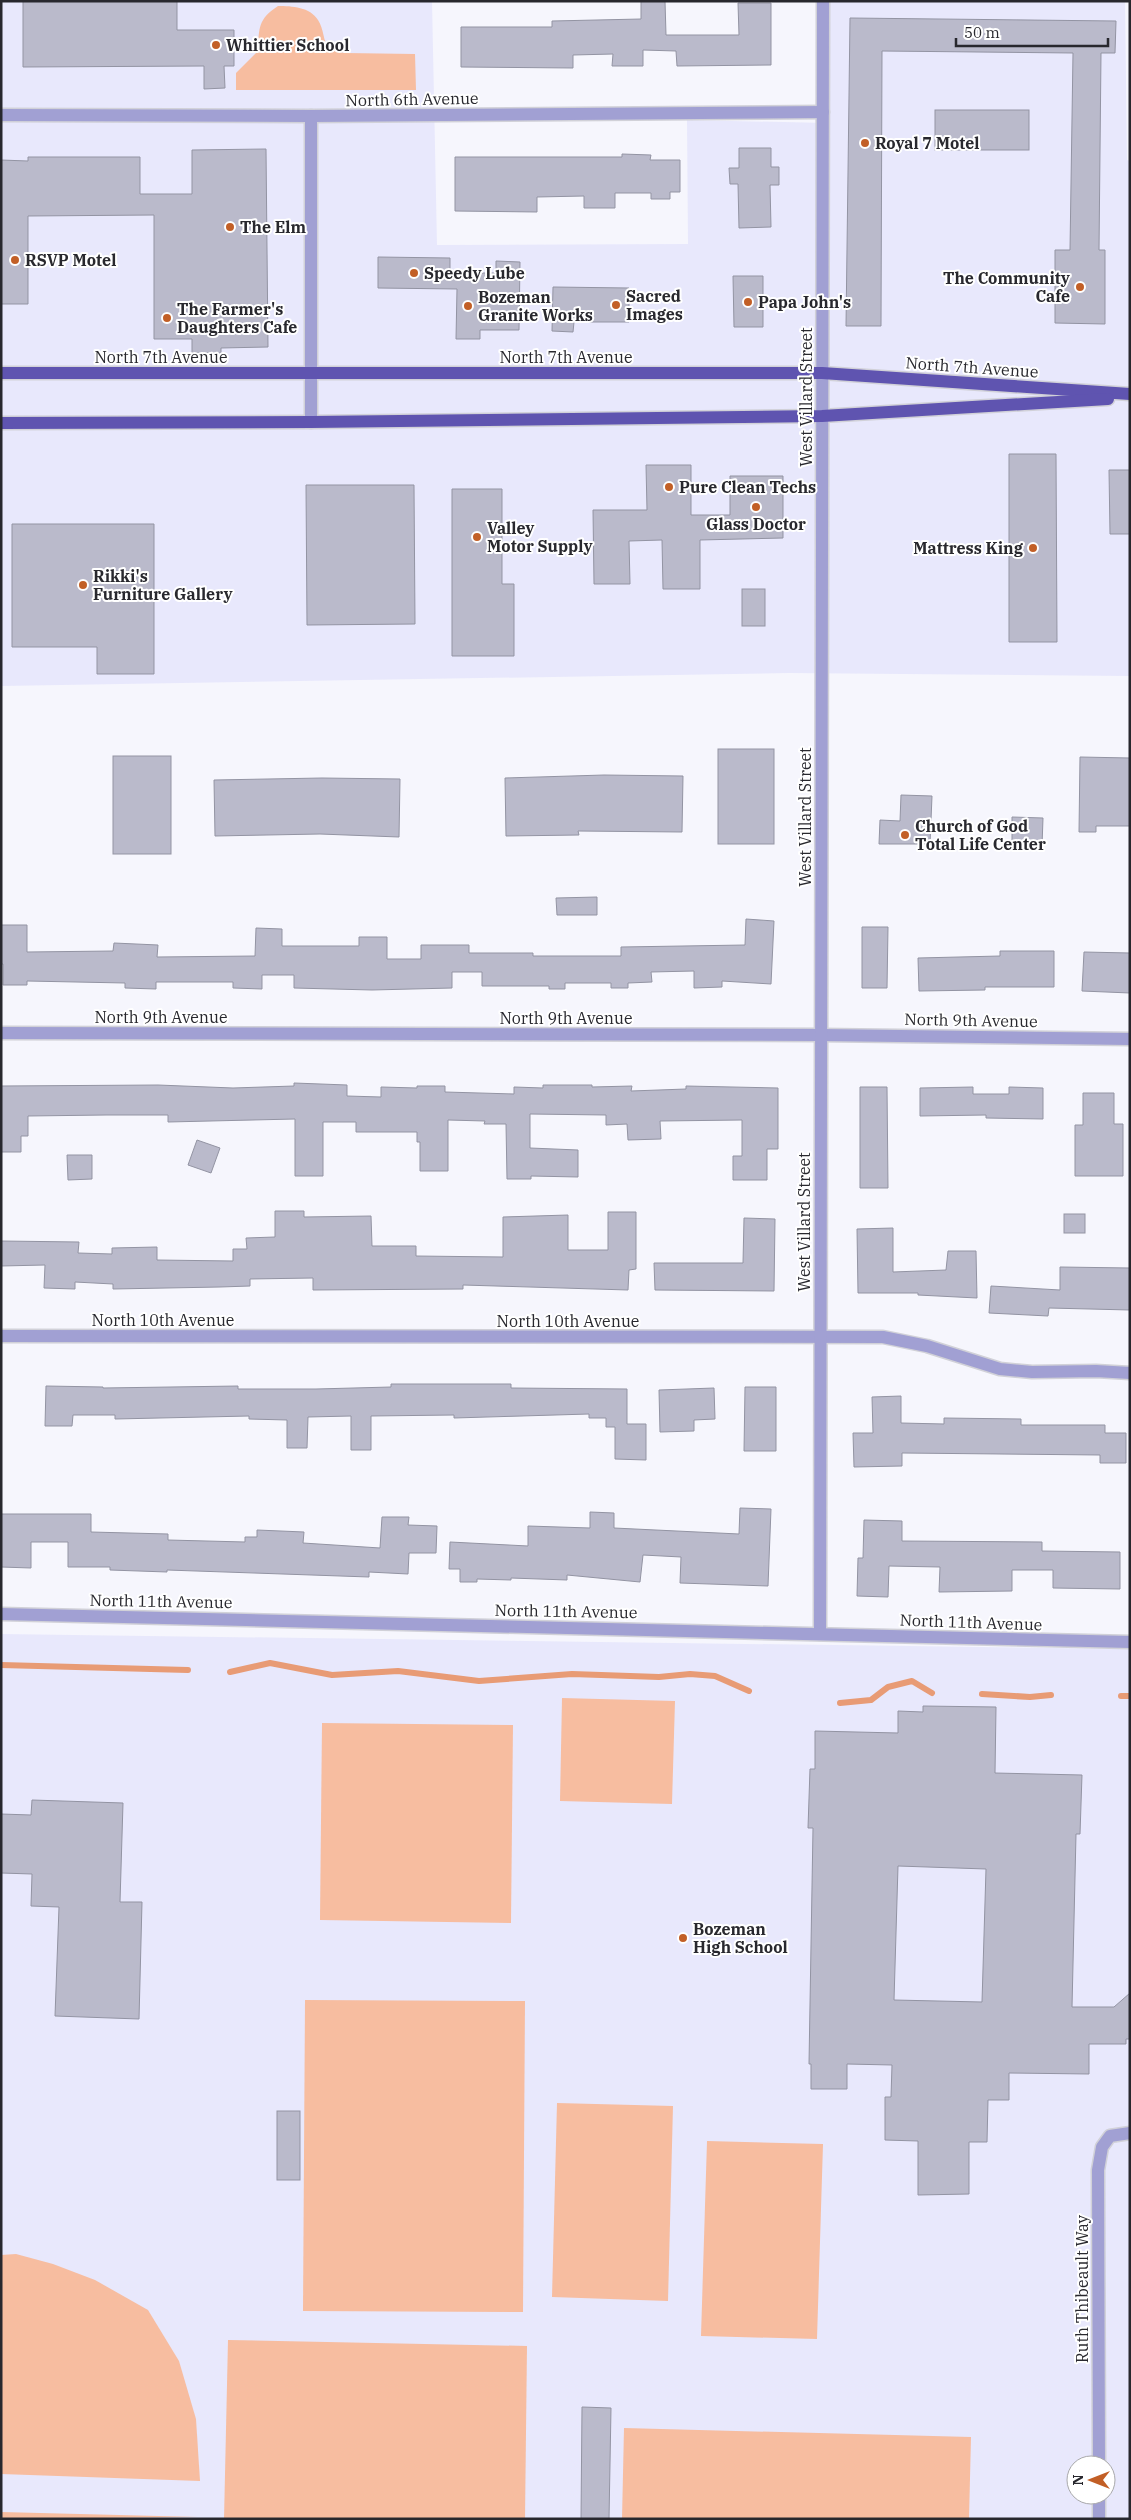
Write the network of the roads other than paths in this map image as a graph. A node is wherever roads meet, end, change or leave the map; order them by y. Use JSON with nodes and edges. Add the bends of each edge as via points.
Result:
{"nodes":[{"id":1,"x":823,"y":1,"type":"edge"},
{"id":2,"x":823,"y":112,"type":"junction"},
{"id":3,"x":1,"y":115,"type":"edge"},
{"id":4,"x":311,"y":116,"type":"junction"},
{"id":5,"x":1,"y":373,"type":"edge"},
{"id":6,"x":311,"y":373,"type":"junction"},
{"id":7,"x":822,"y":373,"type":"junction"},
{"id":8,"x":1130,"y":394,"type":"edge"},
{"id":9,"x":1130,"y":398,"type":"edge"},
{"id":10,"x":822,"y":416,"type":"junction"},
{"id":11,"x":311,"y":422,"type":"junction"},
{"id":12,"x":1,"y":423,"type":"edge"},
{"id":13,"x":1,"y":1033,"type":"edge"},
{"id":14,"x":821,"y":1035,"type":"junction"},
{"id":15,"x":1130,"y":1039,"type":"edge"},
{"id":16,"x":1,"y":1336,"type":"edge"},
{"id":17,"x":821,"y":1336,"type":"junction"},
{"id":18,"x":1130,"y":1373,"type":"edge"},
{"id":19,"x":1,"y":1614,"type":"edge"},
{"id":20,"x":820,"y":1634,"type":"junction"},
{"id":21,"x":1130,"y":1642,"type":"edge"},
{"id":22,"x":1130,"y":2133,"type":"edge"},
{"id":23,"x":1098,"y":2455,"type":"edge"},
{"id":24,"x":1099,"y":2505,"type":"edge"},
{"id":25,"x":1099,"y":2519,"type":"edge"}],
"edges":[{"from":1,"to":2,"type":"street","name":"West Villard Street"},
{"from":2,"to":4,"type":"street","name":"North 6th Avenue"},
{"from":2,"to":7,"type":"street","name":"West Villard Street"},
{"from":3,"to":4,"type":"street","name":"North 6th Avenue"},
{"from":4,"to":6,"type":"street"},
{"from":5,"to":6,"type":"main road","name":"North 7th Avenue"},
{"from":6,"to":7,"type":"main road","name":"North 7th Avenue"},
{"from":6,"to":11,"type":"street"},
{"from":7,"to":8,"type":"main road","name":"North 7th Avenue"},
{"from":7,"to":10,"type":"street","name":"West Villard Street"},
{"from":9,"to":10,"type":"main road","name":"North 7th Avenue"},
{"from":10,"to":11,"type":"main road","name":"North 7th Avenue"},
{"from":10,"to":14,"type":"street","name":"West Villard Street"},
{"from":11,"to":12,"type":"main road","name":"North 7th Avenue"},
{"from":13,"to":14,"type":"street","name":"North 9th Avenue"},
{"from":14,"to":15,"type":"street","name":"North 9th Avenue"},
{"from":14,"to":17,"type":"street","name":"West Villard Street"},
{"from":16,"to":17,"type":"street","name":"North 10th Avenue"},
{"from":17,"to":18,"type":"street","name":"North 10th Avenue","via":[[891,1339],[927,1346],[1000,1369]]},
{"from":17,"to":20,"type":"street","name":"West Villard Street"},
{"from":19,"to":20,"type":"street","name":"North 11th Avenue"},
{"from":20,"to":21,"type":"street","name":"North 11th Avenue"},
{"from":22,"to":23,"type":"street","name":"Ruth Thibeault Way","via":[[1110,2136],[1102,2147],[1098,2170]]},
{"from":24,"to":25,"type":"street"}]}
